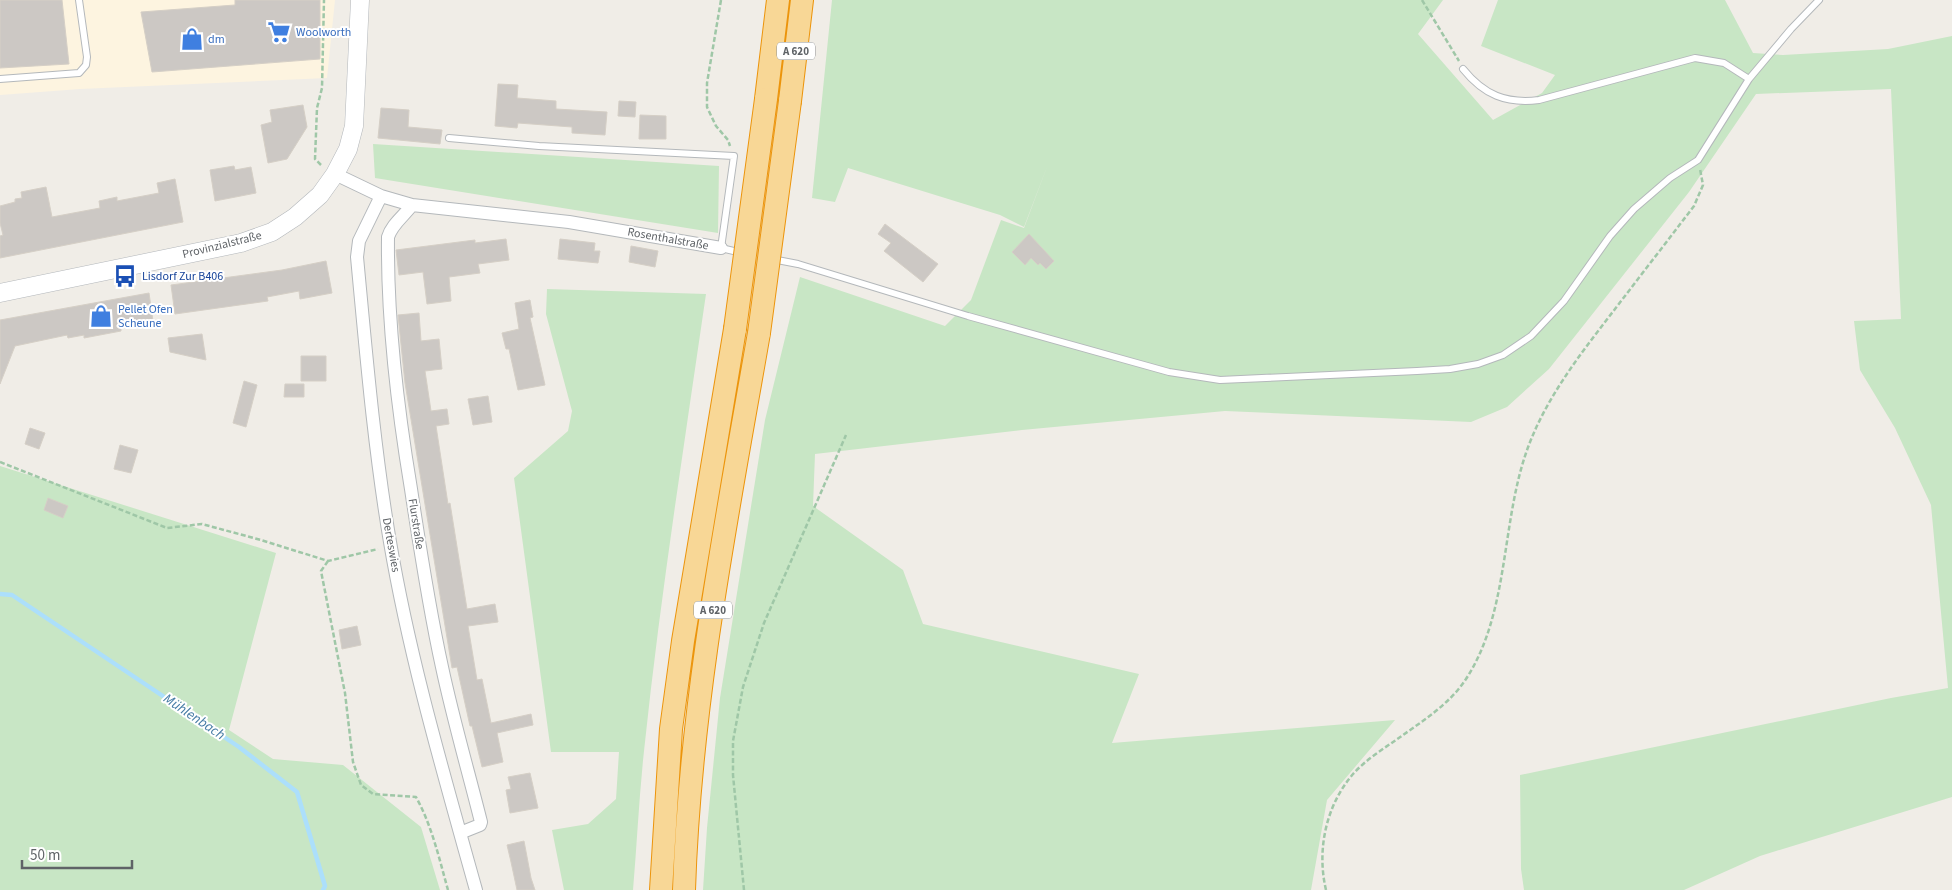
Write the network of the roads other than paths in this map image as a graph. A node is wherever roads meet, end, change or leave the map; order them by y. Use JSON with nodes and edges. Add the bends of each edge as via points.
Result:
{"nodes":[{"id":1,"x":79,"y":0,"type":"edge"},
{"id":2,"x":360,"y":0,"type":"edge"},
{"id":3,"x":778,"y":0,"type":"edge"},
{"id":4,"x":802,"y":0,"type":"edge"},
{"id":5,"x":1819,"y":0,"type":"edge"},
{"id":6,"x":1463,"y":69,"type":"road end"},
{"id":7,"x":0,"y":79,"type":"edge"},
{"id":8,"x":1749,"y":79,"type":"junction"},
{"id":9,"x":449,"y":138,"type":"dead end"},
{"id":10,"x":335,"y":174,"type":"junction"},
{"id":11,"x":381,"y":196,"type":"junction"},
{"id":12,"x":412,"y":204,"type":"junction"},
{"id":13,"x":722,"y":248,"type":"junction"},
{"id":14,"x":750,"y":254,"type":"dead end"},
{"id":15,"x":760,"y":256,"type":"dead end"},
{"id":16,"x":0,"y":293,"type":"edge"},
{"id":17,"x":460,"y":833,"type":"junction"},
{"id":18,"x":476,"y":890,"type":"edge"},
{"id":19,"x":660,"y":890,"type":"edge"},
{"id":20,"x":684,"y":890,"type":"edge"}],
"edges":[{"from":1,"to":7,"type":"lane","via":[[87,58],[79,73]]},
{"from":2,"to":10,"type":"main road","name":"Provinzialstraße","via":[[354,126],[348,149]]},
{"from":3,"to":19,"type":"highway","number":"A 620","bridge":true,"via":[[734,329],[670,729]]},
{"from":4,"to":20,"type":"highway","number":"A 620","bridge":true,"via":[[759,333],[696,725]]},
{"from":5,"to":8,"type":"lane"},
{"from":6,"to":8,"type":"lane","via":[[1482,89],[1500,98],[1521,102],[1694,58],[1724,63]]},
{"from":8,"to":15,"type":"lane","via":[[1698,160],[1670,178],[1634,209],[1610,236],[1564,301],[1531,336],[1503,355],[1478,364],[1450,369],[1220,380],[1178,373],[968,316],[798,264]]},
{"from":9,"to":13,"type":"lane","name":"Rosenthalstraße","via":[[734,156]]},
{"from":10,"to":11,"type":"street","name":"Rosenthalstraße"},
{"from":10,"to":16,"type":"main road","name":"Provinzialstraße","via":[[320,195],[272,232],[241,242]]},
{"from":11,"to":12,"type":"street","name":"Rosenthalstraße"},
{"from":11,"to":17,"type":"street","name":"Derteswies","via":[[359,241],[357,257],[374,431],[403,610]]},
{"from":12,"to":13,"type":"street","name":"Rosenthalstraße","via":[[569,222]]},
{"from":12,"to":17,"type":"street","name":"Flurstraße","via":[[390,229],[388,236],[392,357],[427,593],[442,670],[481,822]]},
{"from":13,"to":14,"type":"lane"},
{"from":17,"to":18,"type":"street","name":"Derteswies"}]}
